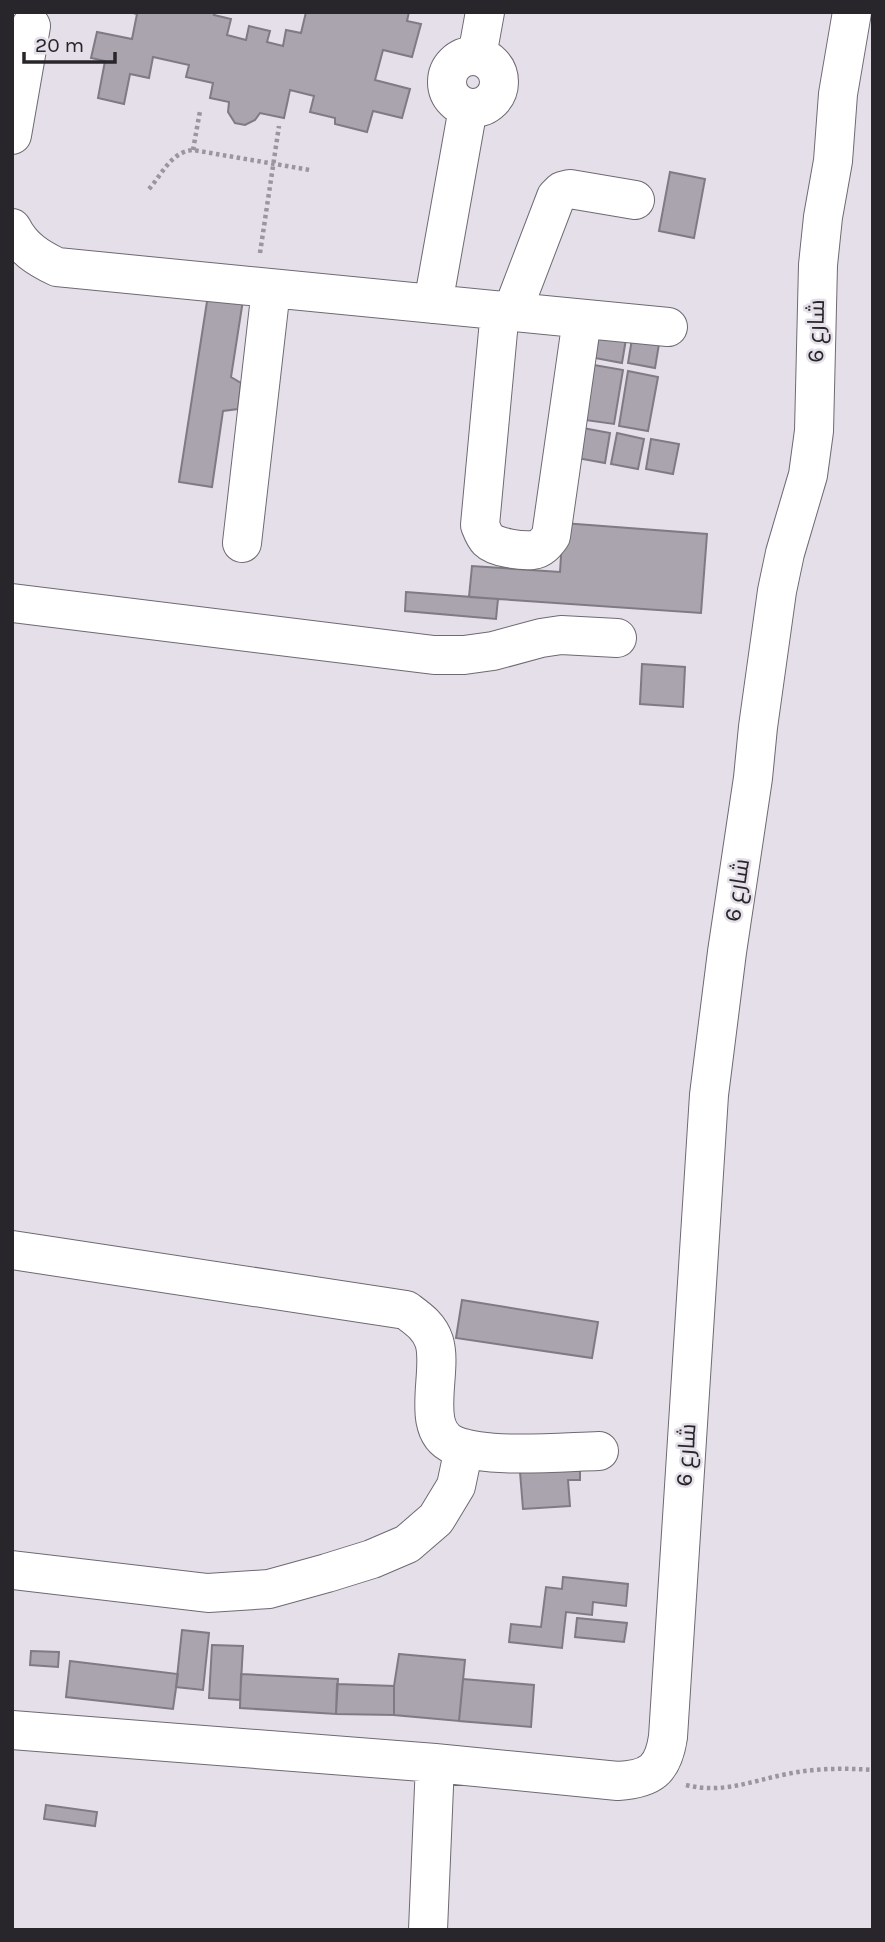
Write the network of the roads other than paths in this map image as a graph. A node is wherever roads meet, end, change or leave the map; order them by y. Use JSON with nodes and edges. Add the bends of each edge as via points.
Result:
{"nodes":[{"id":1,"x":485,"y":12,"type":"edge"},
{"id":2,"x":852,"y":12,"type":"edge"},
{"id":3,"x":34,"y":17,"type":"edge"},
{"id":4,"x":12,"y":135,"type":"edge"},
{"id":5,"x":635,"y":200,"type":"dead end"},
{"id":6,"x":12,"y":228,"type":"edge"},
{"id":7,"x":262,"y":288,"type":"junction"},
{"id":8,"x":433,"y":304,"type":"junction"},
{"id":9,"x":506,"y":311,"type":"junction"},
{"id":10,"x":582,"y":318,"type":"junction"},
{"id":11,"x":668,"y":327,"type":"dead end"},
{"id":12,"x":242,"y":543,"type":"dead end"},
{"id":13,"x":12,"y":603,"type":"edge"},
{"id":14,"x":617,"y":638,"type":"dead end"},
{"id":15,"x":12,"y":1250,"type":"edge"},
{"id":16,"x":464,"y":1448,"type":"junction"},
{"id":17,"x":598,"y":1451,"type":"dead end"},
{"id":18,"x":12,"y":1570,"type":"edge"},
{"id":19,"x":12,"y":1730,"type":"edge"},
{"id":20,"x":435,"y":1763,"type":"junction"},
{"id":21,"x":428,"y":1930,"type":"edge"}],
"edges":[{"from":1,"to":8,"type":"lane","via":[[477,56],[494,67],[499,87],[488,104],[468,108]]},
{"from":2,"to":20,"type":"lane","name":"شارع 6","via":[[819,253],[814,432],[808,475],[777,591],[709,1094],[665,1756],[654,1771],[637,1780],[618,1781]]},
{"from":3,"to":4,"type":"lane"},
{"from":5,"to":9,"type":"lane","via":[[562,191]]},
{"from":6,"to":7,"type":"lane","via":[[36,257],[57,267]]},
{"from":7,"to":8,"type":"lane"},
{"from":7,"to":12,"type":"lane"},
{"from":8,"to":9,"type":"lane"},
{"from":9,"to":10,"type":"lane"},
{"from":9,"to":10,"type":"lane","via":[[480,524],[488,541],[523,550],[544,545],[551,536]]},
{"from":10,"to":11,"type":"lane"},
{"from":13,"to":14,"type":"lane","via":[[434,655],[493,651],[561,635]]},
{"from":15,"to":16,"type":"lane","via":[[406,1310],[424,1323],[434,1342],[437,1429],[453,1445]]},
{"from":16,"to":17,"type":"lane","via":[[509,1453]]},
{"from":16,"to":18,"type":"lane","via":[[456,1486],[436,1519],[408,1544],[269,1589],[208,1593]]},
{"from":19,"to":20,"type":"lane"},
{"from":20,"to":21,"type":"lane"}]}
